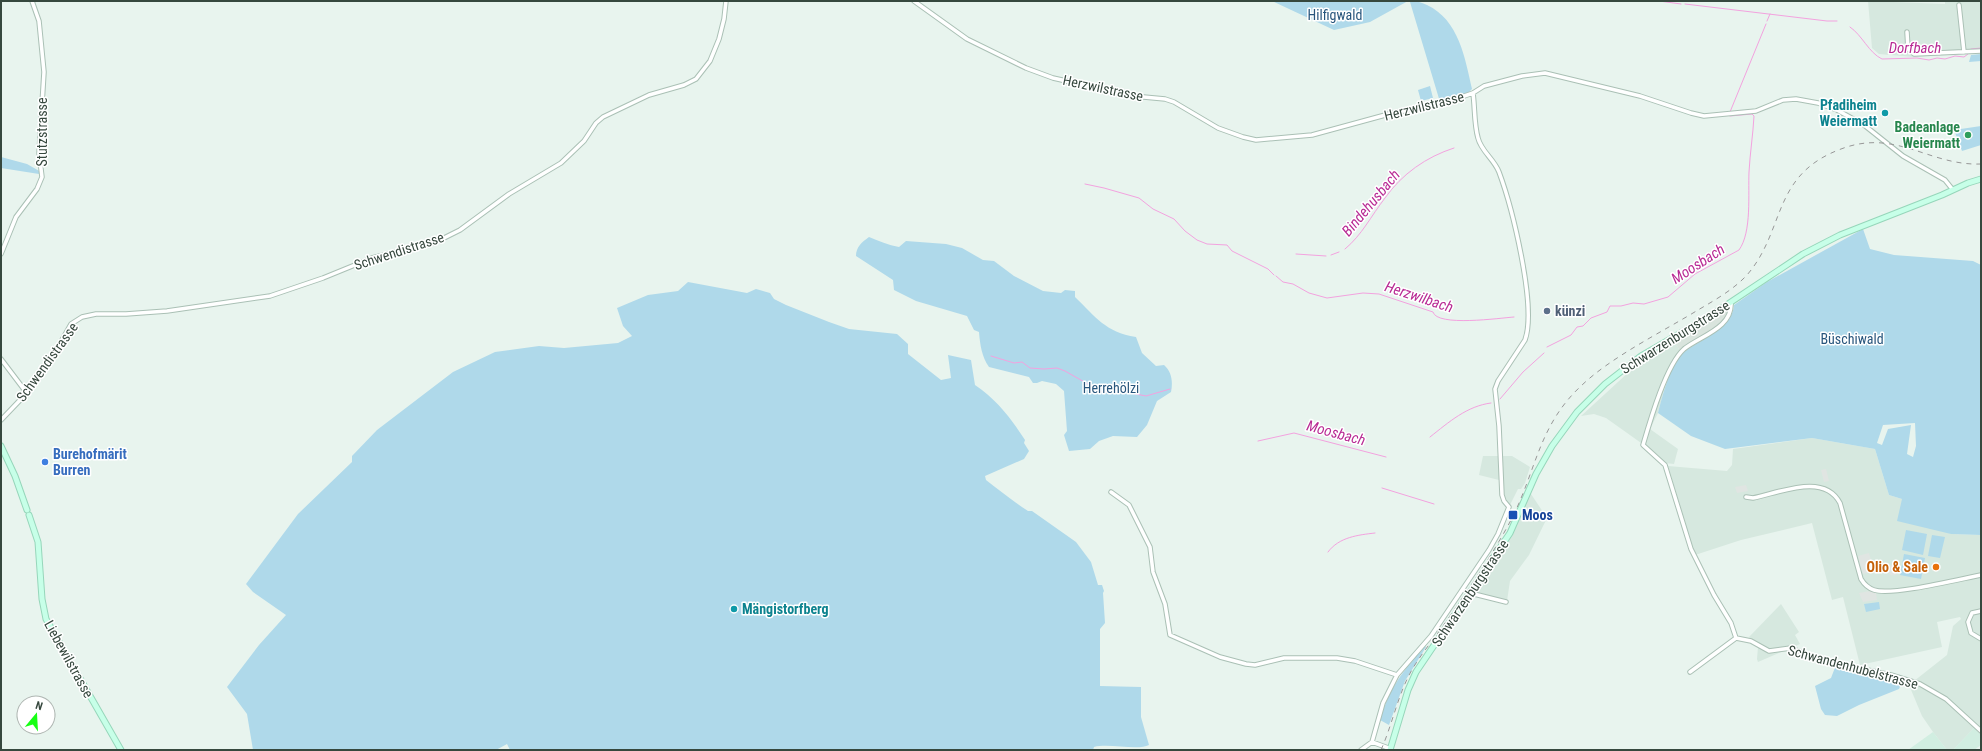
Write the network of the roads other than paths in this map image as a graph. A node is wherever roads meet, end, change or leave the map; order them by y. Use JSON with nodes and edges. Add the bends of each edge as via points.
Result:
{"nodes":[{"id":1,"x":32,"y":1,"type":"edge"},
{"id":2,"x":726,"y":1,"type":"edge"},
{"id":3,"x":914,"y":1,"type":"edge"},
{"id":4,"x":1959,"y":5,"type":"dead end"},
{"id":5,"x":1907,"y":32,"type":"dead end"},
{"id":6,"x":1981,"y":51,"type":"edge"},
{"id":7,"x":1964,"y":52,"type":"junction"},
{"id":8,"x":1473,"y":93,"type":"junction"},
{"id":9,"x":1981,"y":179,"type":"edge"},
{"id":10,"x":1953,"y":190,"type":"junction"},
{"id":11,"x":1,"y":254,"type":"edge"},
{"id":12,"x":1731,"y":302,"type":"junction"},
{"id":13,"x":1,"y":359,"type":"edge"},
{"id":14,"x":26,"y":392,"type":"junction"},
{"id":15,"x":1,"y":420,"type":"edge"},
{"id":16,"x":1,"y":446,"type":"edge"},
{"id":17,"x":1111,"y":492,"type":"dead end"},
{"id":18,"x":1746,"y":497,"type":"dead end"},
{"id":19,"x":1981,"y":575,"type":"edge"},
{"id":20,"x":1470,"y":593,"type":"junction"},
{"id":21,"x":1506,"y":602,"type":"dead end"},
{"id":22,"x":1981,"y":611,"type":"edge"},
{"id":23,"x":1736,"y":638,"type":"junction"},
{"id":24,"x":1981,"y":639,"type":"edge"},
{"id":25,"x":1690,"y":672,"type":"dead end"},
{"id":26,"x":1397,"y":675,"type":"junction"},
{"id":27,"x":1981,"y":731,"type":"edge"},
{"id":28,"x":1372,"y":742,"type":"junction"},
{"id":29,"x":121,"y":750,"type":"edge"},
{"id":30,"x":1361,"y":750,"type":"edge"},
{"id":31,"x":1390,"y":750,"type":"edge"}],
"edges":[{"from":1,"to":11,"type":"street","name":"Stutzstrasse","via":[[39,21],[44,72],[39,153],[42,176],[16,218]]},
{"from":2,"to":14,"type":"street","name":"Schwendistrasse","via":[[719,39],[710,61],[696,79],[649,95],[608,114],[596,123],[584,142],[561,163],[509,194],[460,230],[436,242],[372,258],[270,296],[167,311],[96,314],[82,317],[74,321]]},
{"from":3,"to":8,"type":"street","name":"Herzwilstrasse","via":[[967,39],[1026,68],[1053,78],[1133,96],[1165,99],[1218,128],[1256,140],[1312,135],[1389,114],[1447,102]]},
{"from":4,"to":7,"type":"street"},
{"from":5,"to":7,"type":"street","via":[[1908,49],[1914,54]]},
{"from":6,"to":7,"type":"street"},
{"from":8,"to":10,"type":"street","name":"Herzwilstrasse","via":[[1484,86],[1538,73],[1559,75],[1704,116],[1756,111],[1783,100],[1809,101],[1849,116],[1903,156],[1945,180]]},
{"from":8,"to":26,"type":"street","via":[[1480,145],[1495,164],[1504,186],[1522,256],[1527,303],[1525,340],[1495,389],[1502,495],[1509,507],[1489,550],[1431,636]]},
{"from":9,"to":10,"type":"main road","name":"Schwarzenburgstrasse"},
{"from":10,"to":12,"type":"main road","name":"Schwarzenburgstrasse","via":[[1822,244],[1785,265]]},
{"from":12,"to":20,"type":"main road","name":"Schwarzenburgstrasse","via":[[1632,362],[1604,384],[1577,412],[1548,453],[1513,527]]},
{"from":12,"to":23,"type":"street","via":[[1731,312],[1715,330],[1685,348],[1679,355],[1668,375],[1643,445],[1665,465],[1691,549],[1731,623]]},
{"from":13,"to":14,"type":"street"},
{"from":14,"to":15,"type":"street","name":"Schwendistrasse"},
{"from":16,"to":29,"type":"main road","name":"Liebewilstrasse","via":[[15,476],[38,542],[46,619]]},
{"from":17,"to":26,"type":"street","via":[[1129,505],[1150,547],[1153,572],[1165,604],[1170,635],[1220,657],[1246,664],[1284,658],[1337,658],[1355,661]]},
{"from":18,"to":19,"type":"street","via":[[1753,498],[1808,486],[1829,489],[1840,503],[1858,570],[1864,585],[1870,588],[1892,591]]},
{"from":20,"to":21,"type":"street"},
{"from":20,"to":31,"type":"main road","name":"Schwarzenburgstrasse","via":[[1413,678]]},
{"from":22,"to":24,"type":"street","via":[[1972,614],[1968,622],[1971,632]]},
{"from":23,"to":25,"type":"street"},
{"from":23,"to":27,"type":"street","name":"Schwandenhubelstrasse","via":[[1751,641],[1768,651],[1790,648],[1816,659],[1920,684],[1946,699]]},
{"from":26,"to":28,"type":"street","via":[[1383,703]]},
{"from":28,"to":30,"type":"street"},
{"from":28,"to":31,"type":"street"}]}
